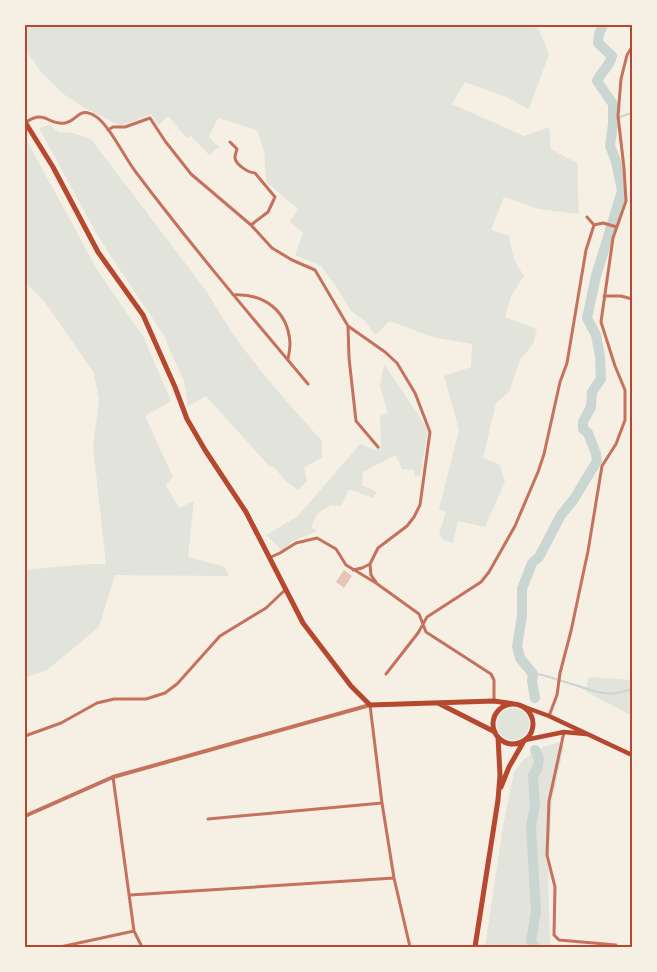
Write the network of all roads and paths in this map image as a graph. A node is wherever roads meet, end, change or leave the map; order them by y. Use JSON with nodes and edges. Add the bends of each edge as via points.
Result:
{"nodes":[{"id":1,"x":632,"y":47,"type":"edge"},
{"id":2,"x":25,"y":122,"type":"edge"},
{"id":3,"x":108,"y":130,"type":"junction"},
{"id":4,"x":230,"y":142,"type":"dead end"},
{"id":5,"x":587,"y":217,"type":"dead end"},
{"id":6,"x":251,"y":225,"type":"junction"},
{"id":7,"x":594,"y":225,"type":"junction"},
{"id":8,"x":616,"y":226,"type":"junction"},
{"id":9,"x":232,"y":295,"type":"junction"},
{"id":10,"x":604,"y":296,"type":"junction"},
{"id":11,"x":632,"y":299,"type":"edge"},
{"id":12,"x":348,"y":326,"type":"junction"},
{"id":13,"x":288,"y":359,"type":"junction"},
{"id":14,"x":308,"y":384,"type":"dead end"},
{"id":15,"x":378,"y":447,"type":"dead end"},
{"id":16,"x":271,"y":557,"type":"junction"},
{"id":17,"x":370,"y":564,"type":"junction"},
{"id":18,"x":353,"y":570,"type":"junction"},
{"id":19,"x":376,"y":583,"type":"junction"},
{"id":20,"x":285,"y":590,"type":"junction"},
{"id":21,"x":423,"y":623,"type":"junction"},
{"id":22,"x":386,"y":674,"type":"dead end"},
{"id":23,"x":494,"y":701,"type":"junction"},
{"id":24,"x":436,"y":702,"type":"junction"},
{"id":25,"x":370,"y":705,"type":"junction"},
{"id":26,"x":517,"y":705,"type":"junction"},
{"id":27,"x":549,"y":716,"type":"junction"},
{"id":28,"x":564,"y":732,"type":"junction"},
{"id":29,"x":590,"y":734,"type":"junction"},
{"id":30,"x":497,"y":735,"type":"junction"},
{"id":31,"x":25,"y":736,"type":"edge"},
{"id":32,"x":524,"y":741,"type":"junction"},
{"id":33,"x":632,"y":756,"type":"edge"},
{"id":34,"x":112,"y":777,"type":"junction"},
{"id":35,"x":498,"y":800,"type":"junction"},
{"id":36,"x":382,"y":803,"type":"junction"},
{"id":37,"x":25,"y":816,"type":"edge"},
{"id":38,"x":208,"y":819,"type":"dead end"},
{"id":39,"x":394,"y":878,"type":"junction"},
{"id":40,"x":130,"y":894,"type":"junction"},
{"id":41,"x":134,"y":931,"type":"junction"},
{"id":42,"x":60,"y":947,"type":"edge"},
{"id":43,"x":142,"y":947,"type":"edge"},
{"id":44,"x":410,"y":947,"type":"edge"},
{"id":45,"x":475,"y":947,"type":"edge"},
{"id":46,"x":616,"y":947,"type":"edge"}],
"edges":[{"from":1,"to":8,"type":"street","via":[[621,79],[618,116],[626,201]]},
{"from":2,"to":3,"type":"street","via":[[35,116],[64,123],[86,112],[98,117]]},
{"from":2,"to":16,"type":"main road","via":[[98,252],[143,315],[187,419]]},
{"from":3,"to":6,"type":"street","via":[[150,118],[192,174]]},
{"from":3,"to":9,"type":"street","via":[[134,170]]},
{"from":4,"to":6,"type":"street","via":[[237,149],[235,158],[238,163],[250,173],[255,173],[275,197],[268,212]]},
{"from":5,"to":7,"type":"street"},
{"from":6,"to":12,"type":"street","via":[[272,248],[315,270]]},
{"from":7,"to":8,"type":"street"},
{"from":7,"to":21,"type":"street","via":[[586,250],[567,363],[544,454],[528,498],[481,582],[427,617]]},
{"from":8,"to":10,"type":"street"},
{"from":9,"to":13,"type":"street"},
{"from":9,"to":13,"type":"street","via":[[255,296],[276,309],[284,321],[290,344]]},
{"from":10,"to":11,"type":"street"},
{"from":10,"to":27,"type":"street","via":[[601,322],[625,390],[625,420],[616,444],[602,466],[582,578],[557,695]]},
{"from":12,"to":15,"type":"street","via":[[356,421]]},
{"from":12,"to":17,"type":"street","via":[[397,363],[415,393],[430,432],[420,505],[407,526],[378,548]]},
{"from":13,"to":14,"type":"street"},
{"from":16,"to":18,"type":"street","via":[[296,543],[317,538],[336,549]]},
{"from":16,"to":20,"type":"main road"},
{"from":17,"to":18,"type":"street"},
{"from":17,"to":19,"type":"street","via":[[371,576]]},
{"from":18,"to":19,"type":"street"},
{"from":19,"to":21,"type":"street","via":[[419,614]]},
{"from":20,"to":25,"type":"main road","via":[[303,623],[351,686]]},
{"from":20,"to":31,"type":"street","via":[[266,608],[220,636],[165,694],[97,703],[61,723]]},
{"from":21,"to":22,"type":"street"},
{"from":21,"to":23,"type":"street","via":[[426,632],[491,674]]},
{"from":23,"to":24,"type":"main road"},
{"from":23,"to":26,"type":"main road"},
{"from":24,"to":25,"type":"main road"},
{"from":24,"to":30,"type":"main road","via":[[475,720]]},
{"from":25,"to":34,"type":"street"},
{"from":25,"to":36,"type":"street"},
{"from":26,"to":27,"type":"main road"},
{"from":26,"to":30,"type":"main road","via":[[506,706],[497,713],[494,724]]},
{"from":26,"to":32,"type":"main road","via":[[527,709],[533,721],[533,730]]},
{"from":27,"to":29,"type":"main road"},
{"from":28,"to":29,"type":"main road"},
{"from":28,"to":32,"type":"main road"},
{"from":28,"to":46,"type":"street","via":[[549,801],[547,855],[555,887],[554,935],[559,940]]},
{"from":29,"to":33,"type":"main road"},
{"from":30,"to":32,"type":"main road","via":[[502,741],[513,744]]},
{"from":30,"to":35,"type":"main road"},
{"from":32,"to":35,"type":"main road","via":[[509,767]]},
{"from":34,"to":37,"type":"street"},
{"from":34,"to":40,"type":"street"},
{"from":35,"to":45,"type":"main road"},
{"from":36,"to":38,"type":"street"},
{"from":36,"to":39,"type":"street"},
{"from":39,"to":40,"type":"street"},
{"from":39,"to":44,"type":"street"},
{"from":40,"to":41,"type":"street"},
{"from":41,"to":42,"type":"street"},
{"from":41,"to":43,"type":"street"}]}
